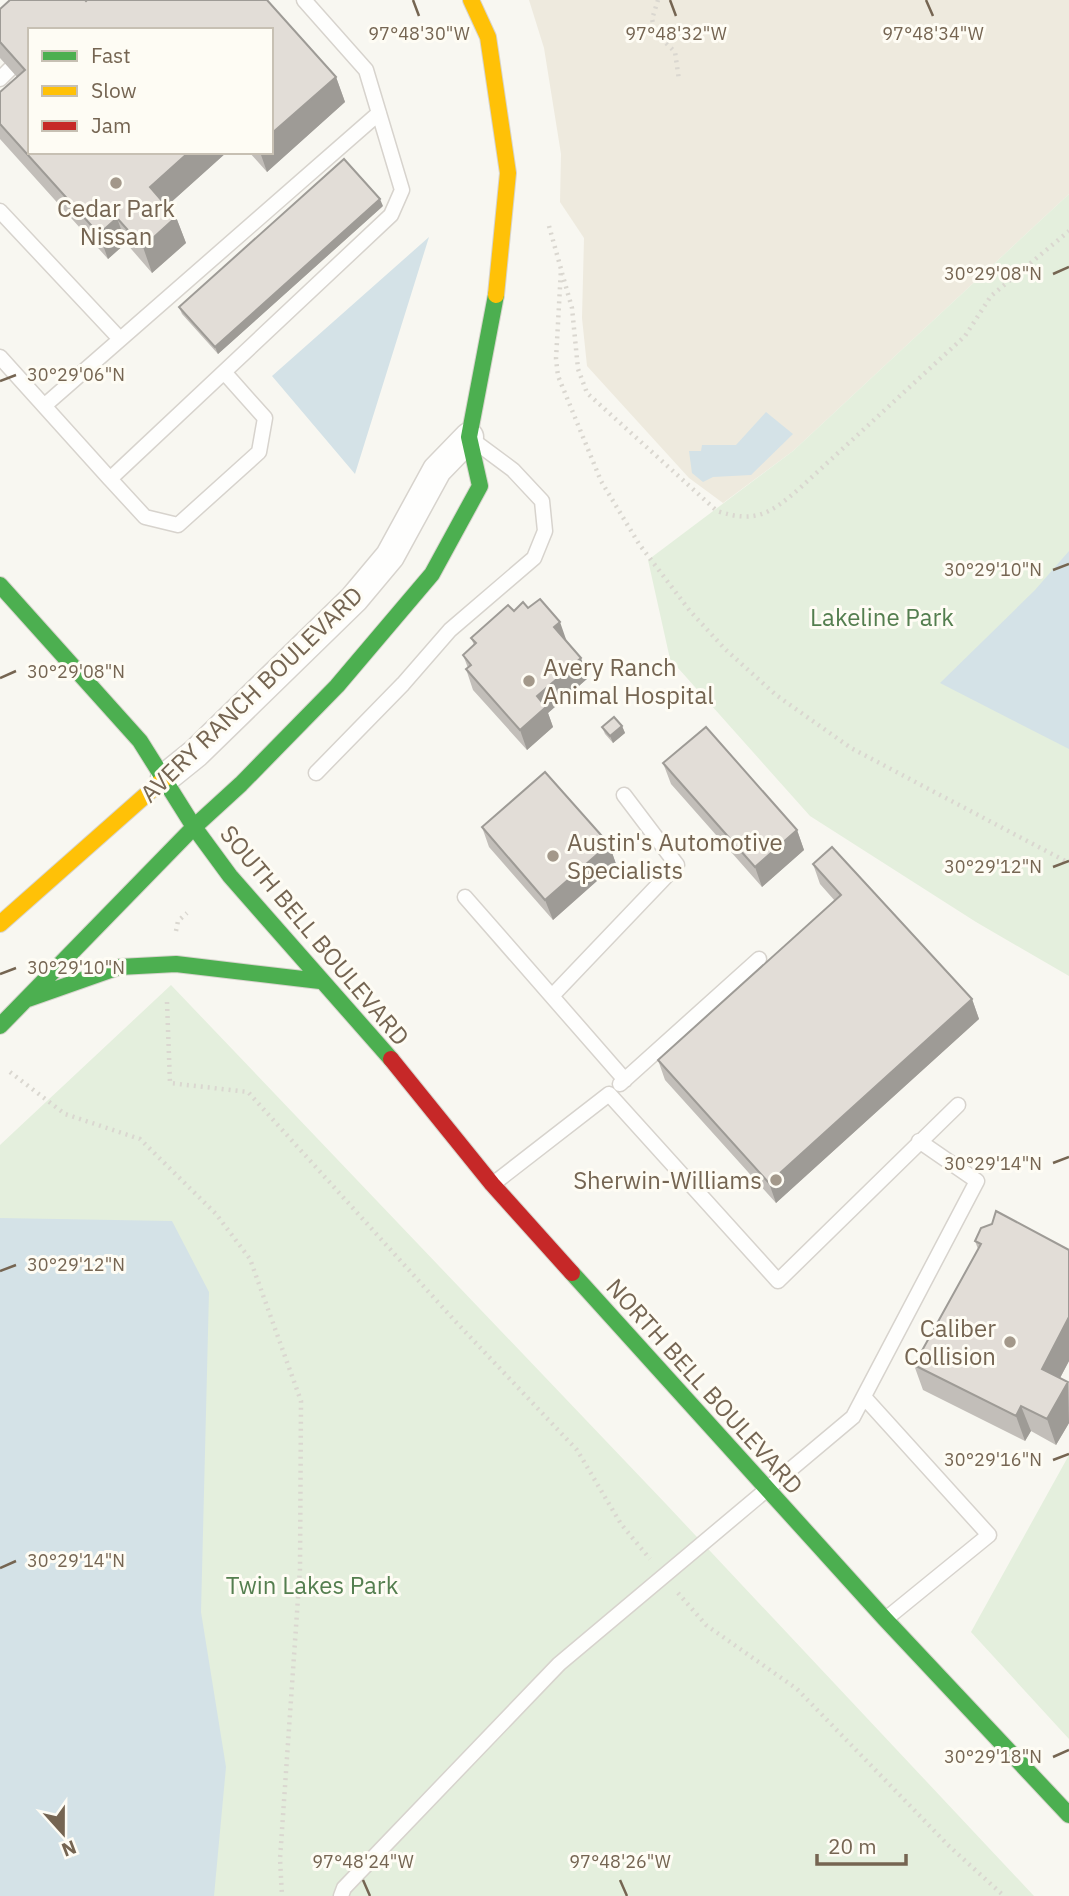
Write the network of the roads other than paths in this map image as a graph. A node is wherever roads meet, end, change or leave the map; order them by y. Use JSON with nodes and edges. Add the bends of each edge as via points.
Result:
{"nodes":[{"id":1,"x":304,"y":0,"type":"edge"},
{"id":2,"x":471,"y":0,"type":"edge"},
{"id":3,"x":379,"y":113,"type":"junction"},
{"id":4,"x":0,"y":211,"type":"edge"},
{"id":5,"x":120,"y":339,"type":"junction"},
{"id":6,"x":0,"y":357,"type":"edge"},
{"id":7,"x":224,"y":372,"type":"junction"},
{"id":8,"x":44,"y":406,"type":"junction"},
{"id":9,"x":469,"y":437,"type":"junction"},
{"id":10,"x":110,"y":479,"type":"junction"},
{"id":11,"x":0,"y":585,"type":"edge"},
{"id":12,"x":316,"y":773,"type":"dead end"},
{"id":13,"x":165,"y":778,"type":"junction"},
{"id":14,"x":624,"y":795,"type":"dead end"},
{"id":15,"x":194,"y":827,"type":"junction"},
{"id":16,"x":465,"y":897,"type":"dead end"},
{"id":17,"x":0,"y":924,"type":"edge"},
{"id":18,"x":759,"y":958,"type":"dead end"},
{"id":19,"x":320,"y":981,"type":"junction"},
{"id":20,"x":552,"y":996,"type":"junction"},
{"id":21,"x":28,"y":999,"type":"junction"},
{"id":22,"x":0,"y":1026,"type":"edge"},
{"id":23,"x":625,"y":1080,"type":"junction"},
{"id":24,"x":610,"y":1094,"type":"junction"},
{"id":25,"x":958,"y":1105,"type":"dead end"},
{"id":26,"x":919,"y":1142,"type":"junction"},
{"id":27,"x":492,"y":1184,"type":"junction"},
{"id":28,"x":864,"y":1397,"type":"junction"},
{"id":29,"x":768,"y":1490,"type":"junction"},
{"id":30,"x":885,"y":1619,"type":"junction"},
{"id":31,"x":1069,"y":1815,"type":"edge"},
{"id":32,"x":341,"y":1896,"type":"edge"}],
"edges":[{"from":1,"to":3,"type":"lane","via":[[366,70]]},
{"from":2,"to":9,"type":"main road","name":"AVERY RANCH BOULEVARD","via":[[488,37],[509,173],[495,303]]},
{"from":3,"to":5,"type":"lane"},
{"from":3,"to":7,"type":"lane","via":[[402,190],[391,215]]},
{"from":4,"to":5,"type":"lane"},
{"from":5,"to":8,"type":"lane"},
{"from":6,"to":8,"type":"lane"},
{"from":7,"to":10,"type":"lane"},
{"from":7,"to":10,"type":"lane","via":[[265,418],[259,452],[178,525],[145,517]]},
{"from":8,"to":10,"type":"lane"},
{"from":9,"to":12,"type":"lane","via":[[513,470],[542,501],[545,531],[534,558],[450,629]]},
{"from":9,"to":13,"type":"street","name":"AVERY RANCH BOULEVARD","via":[[437,470],[390,556],[354,599]]},
{"from":9,"to":15,"type":"main road","name":"AVERY RANCH BOULEVARD","via":[[480,486],[432,575],[337,686]]},
{"from":11,"to":13,"type":"main road","name":"SOUTH BELL BOULEVARD","via":[[140,741]]},
{"from":13,"to":15,"type":"main road","name":"SOUTH BELL BOULEVARD"},
{"from":13,"to":17,"type":"main road","name":"AVERY RANCH BOULEVARD"},
{"from":14,"to":20,"type":"lane","via":[[677,865]]},
{"from":15,"to":19,"type":"main road","name":"SOUTH BELL BOULEVARD"},
{"from":15,"to":21,"type":"main road","name":"AVERY RANCH BOULEVARD"},
{"from":16,"to":20,"type":"lane"},
{"from":18,"to":23,"type":"lane"},
{"from":19,"to":21,"type":"main road","via":[[176,964],[119,967]]},
{"from":19,"to":27,"type":"main road","name":"SOUTH BELL BOULEVARD","via":[[385,1052]]},
{"from":20,"to":23,"type":"lane"},
{"from":21,"to":22,"type":"main road","name":"AVERY RANCH BOULEVARD"},
{"from":23,"to":24,"type":"lane"},
{"from":24,"to":26,"type":"lane","via":[[778,1281]]},
{"from":24,"to":27,"type":"lane"},
{"from":25,"to":26,"type":"lane"},
{"from":26,"to":28,"type":"lane","via":[[977,1181]]},
{"from":27,"to":29,"type":"main road","name":"NORTH BELL BOULEVARD"},
{"from":28,"to":29,"type":"lane","via":[[853,1417]]},
{"from":28,"to":30,"type":"lane","via":[[989,1535]]},
{"from":29,"to":30,"type":"main road","name":"NORTH BELL BOULEVARD"},
{"from":29,"to":32,"type":"lane","via":[[559,1664]]},
{"from":30,"to":31,"type":"main road"}]}
